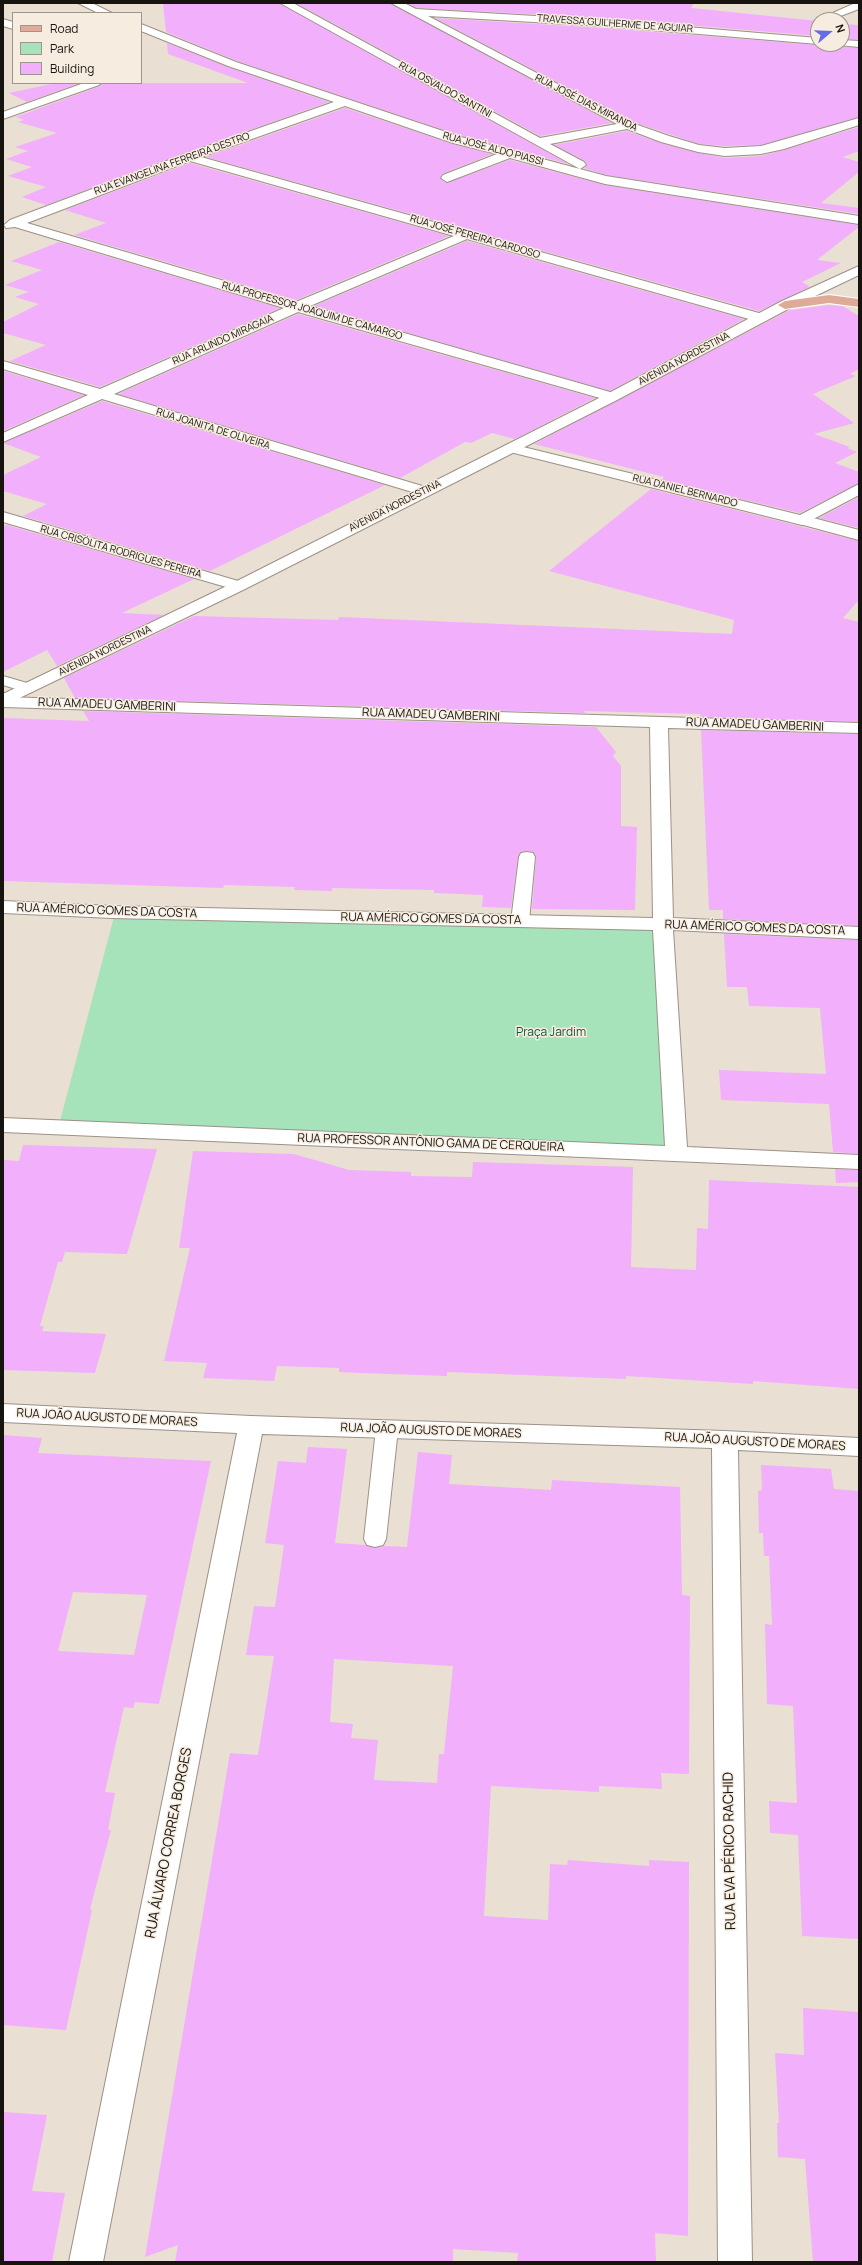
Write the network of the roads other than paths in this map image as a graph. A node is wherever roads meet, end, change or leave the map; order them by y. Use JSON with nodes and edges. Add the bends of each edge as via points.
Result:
{"nodes":[{"id":1,"x":83,"y":3,"type":"edge"},
{"id":2,"x":285,"y":3,"type":"edge"},
{"id":3,"x":396,"y":3,"type":"edge"},
{"id":4,"x":859,"y":5,"type":"edge"},
{"id":5,"x":412,"y":11,"type":"junction"},
{"id":6,"x":106,"y":12,"type":"edge"},
{"id":7,"x":842,"y":12,"type":"edge"},
{"id":8,"x":142,"y":27,"type":"edge"},
{"id":9,"x":810,"y":40,"type":"edge"},
{"id":10,"x":93,"y":84,"type":"edge"},
{"id":11,"x":342,"y":103,"type":"junction"},
{"id":12,"x":5,"y":113,"type":"edge"},
{"id":13,"x":859,"y":121,"type":"edge"},
{"id":14,"x":628,"y":126,"type":"junction"},
{"id":15,"x":540,"y":142,"type":"junction"},
{"id":16,"x":509,"y":154,"type":"junction"},
{"id":17,"x":189,"y":157,"type":"junction"},
{"id":18,"x":447,"y":178,"type":"dead end"},
{"id":19,"x":605,"y":180,"type":"junction"},
{"id":20,"x":859,"y":220,"type":"edge"},
{"id":21,"x":8,"y":225,"type":"edge"},
{"id":22,"x":466,"y":235,"type":"junction"},
{"id":23,"x":859,"y":270,"type":"edge"},
{"id":24,"x":859,"y":303,"type":"edge"},
{"id":25,"x":785,"y":305,"type":"junction"},
{"id":26,"x":297,"y":307,"type":"junction"},
{"id":27,"x":761,"y":318,"type":"junction"},
{"id":28,"x":3,"y":366,"type":"edge"},
{"id":29,"x":101,"y":395,"type":"junction"},
{"id":30,"x":612,"y":397,"type":"junction"},
{"id":31,"x":3,"y":438,"type":"edge"},
{"id":32,"x":511,"y":448,"type":"junction"},
{"id":33,"x":859,"y":489,"type":"edge"},
{"id":34,"x":424,"y":491,"type":"junction"},
{"id":35,"x":3,"y":518,"type":"edge"},
{"id":36,"x":802,"y":520,"type":"junction"},
{"id":37,"x":859,"y":535,"type":"edge"},
{"id":38,"x":239,"y":586,"type":"junction"},
{"id":39,"x":3,"y":680,"type":"edge"},
{"id":40,"x":29,"y":688,"type":"junction"},
{"id":41,"x":3,"y":701,"type":"edge"},
{"id":42,"x":659,"y":722,"type":"junction"},
{"id":43,"x":859,"y":728,"type":"edge"},
{"id":44,"x":527,"y":857,"type":"dead end"},
{"id":45,"x":3,"y":907,"type":"edge"},
{"id":46,"x":520,"y":921,"type":"junction"},
{"id":47,"x":663,"y":924,"type":"junction"},
{"id":48,"x":859,"y":932,"type":"edge"},
{"id":49,"x":3,"y":1125,"type":"edge"},
{"id":50,"x":676,"y":1153,"type":"junction"},
{"id":51,"x":859,"y":1162,"type":"edge"},
{"id":52,"x":3,"y":1413,"type":"edge"},
{"id":53,"x":251,"y":1425,"type":"junction"},
{"id":54,"x":387,"y":1429,"type":"junction"},
{"id":55,"x":724,"y":1440,"type":"junction"},
{"id":56,"x":859,"y":1447,"type":"edge"},
{"id":57,"x":375,"y":1539,"type":"dead end"},
{"id":58,"x":86,"y":2262,"type":"edge"},
{"id":59,"x":735,"y":2262,"type":"edge"}],
"edges":[{"from":1,"to":6,"type":"street"},
{"from":2,"to":15,"type":"street","name":"RUA OSVALDO SANTINI"},
{"from":3,"to":5,"type":"street","name":"RUA JOSÉ DIAS MIRANDA"},
{"from":4,"to":7,"type":"street"},
{"from":5,"to":9,"type":"street","name":"TRAVESSA GUILHERME DE AGUIAR","via":[[604,23]]},
{"from":5,"to":14,"type":"street","name":"RUA JOSÉ DIAS MIRANDA"},
{"from":8,"to":11,"type":"street","name":"RUA JOSÉ ALDO PIASSI","via":[[232,64]]},
{"from":10,"to":12,"type":"street"},
{"from":11,"to":16,"type":"street","name":"RUA JOSÉ ALDO PIASSI"},
{"from":11,"to":17,"type":"street","name":"RUA EVANGELINA FERREIRA DESTRO"},
{"from":13,"to":14,"type":"street","name":"RUA JOSÉ DIAS MIRANDA","via":[[780,146],[725,152],[698,148]]},
{"from":14,"to":15,"type":"street"},
{"from":15,"to":19,"type":"street","name":"RUA OSVALDO SANTINI"},
{"from":16,"to":18,"type":"street"},
{"from":16,"to":19,"type":"street","name":"RUA JOSÉ ALDO PIASSI"},
{"from":17,"to":21,"type":"street","name":"RUA EVANGELINA FERREIRA DESTRO"},
{"from":17,"to":22,"type":"street","name":"RUA JOSÉ PEREIRA CARDOSO"},
{"from":19,"to":20,"type":"street","name":"RUA JOSÉ ALDO PIASSI"},
{"from":21,"to":26,"type":"street","name":"RUA PROFESSOR JOAQUIM DE CAMARGO"},
{"from":22,"to":26,"type":"street","name":"RUA ARLINDO MIRAGAIA"},
{"from":22,"to":27,"type":"street","name":"RUA JOSÉ PEREIRA CARDOSO"},
{"from":23,"to":25,"type":"street","name":"AVENIDA NORDESTINA"},
{"from":24,"to":25,"type":"main road","via":[[829,299]]},
{"from":25,"to":27,"type":"street","name":"AVENIDA NORDESTINA"},
{"from":26,"to":29,"type":"street","name":"RUA ARLINDO MIRAGAIA"},
{"from":26,"to":30,"type":"street","name":"RUA PROFESSOR JOAQUIM DE CAMARGO"},
{"from":27,"to":30,"type":"street","name":"AVENIDA NORDESTINA"},
{"from":28,"to":29,"type":"street","name":"RUA JOANITA DE OLIVEIRA"},
{"from":29,"to":31,"type":"street","name":"RUA ARLINDO MIRAGAIA"},
{"from":29,"to":34,"type":"street","name":"RUA JOANITA DE OLIVEIRA"},
{"from":30,"to":32,"type":"street","name":"AVENIDA NORDESTINA"},
{"from":32,"to":34,"type":"street","name":"AVENIDA NORDESTINA"},
{"from":32,"to":36,"type":"street","name":"RUA DANIEL BERNARDO"},
{"from":33,"to":36,"type":"street"},
{"from":34,"to":38,"type":"street","name":"AVENIDA NORDESTINA"},
{"from":35,"to":38,"type":"street","name":"RUA CRISÓLITA RODRIGUES PEREIRA"},
{"from":36,"to":37,"type":"street","name":"RUA DANIEL BERNARDO"},
{"from":38,"to":40,"type":"street","name":"AVENIDA NORDESTINA"},
{"from":39,"to":40,"type":"lane"},
{"from":40,"to":41,"type":"street","name":"AVENIDA NORDESTINA"},
{"from":41,"to":42,"type":"street","name":"RUA AMADEU GAMBERINI"},
{"from":42,"to":43,"type":"street","name":"RUA AMADEU GAMBERINI"},
{"from":42,"to":47,"type":"street"},
{"from":44,"to":46,"type":"lane"},
{"from":45,"to":46,"type":"street","name":"RUA AMÉRICO GOMES DA COSTA","via":[[112,912]]},
{"from":46,"to":47,"type":"street","name":"RUA AMÉRICO GOMES DA COSTA"},
{"from":47,"to":48,"type":"street","name":"RUA AMÉRICO GOMES DA COSTA"},
{"from":47,"to":50,"type":"street"},
{"from":49,"to":50,"type":"street","name":"RUA PROFESSOR ANTÔNIO GAMA DE CERQUEIRA"},
{"from":50,"to":51,"type":"street","name":"RUA PROFESSOR ANTÔNIO GAMA DE CERQUEIRA"},
{"from":52,"to":53,"type":"street","name":"RUA JOÃO AUGUSTO DE MORAES"},
{"from":53,"to":54,"type":"street","name":"RUA JOÃO AUGUSTO DE MORAES"},
{"from":53,"to":58,"type":"street","name":"RUA ÁLVARO CORREA BORGES"},
{"from":54,"to":55,"type":"street","name":"RUA JOÃO AUGUSTO DE MORAES"},
{"from":54,"to":57,"type":"lane"},
{"from":55,"to":56,"type":"street","name":"RUA JOÃO AUGUSTO DE MORAES"},
{"from":55,"to":59,"type":"street","name":"RUA EVA PÉRICO RACHID"}]}
